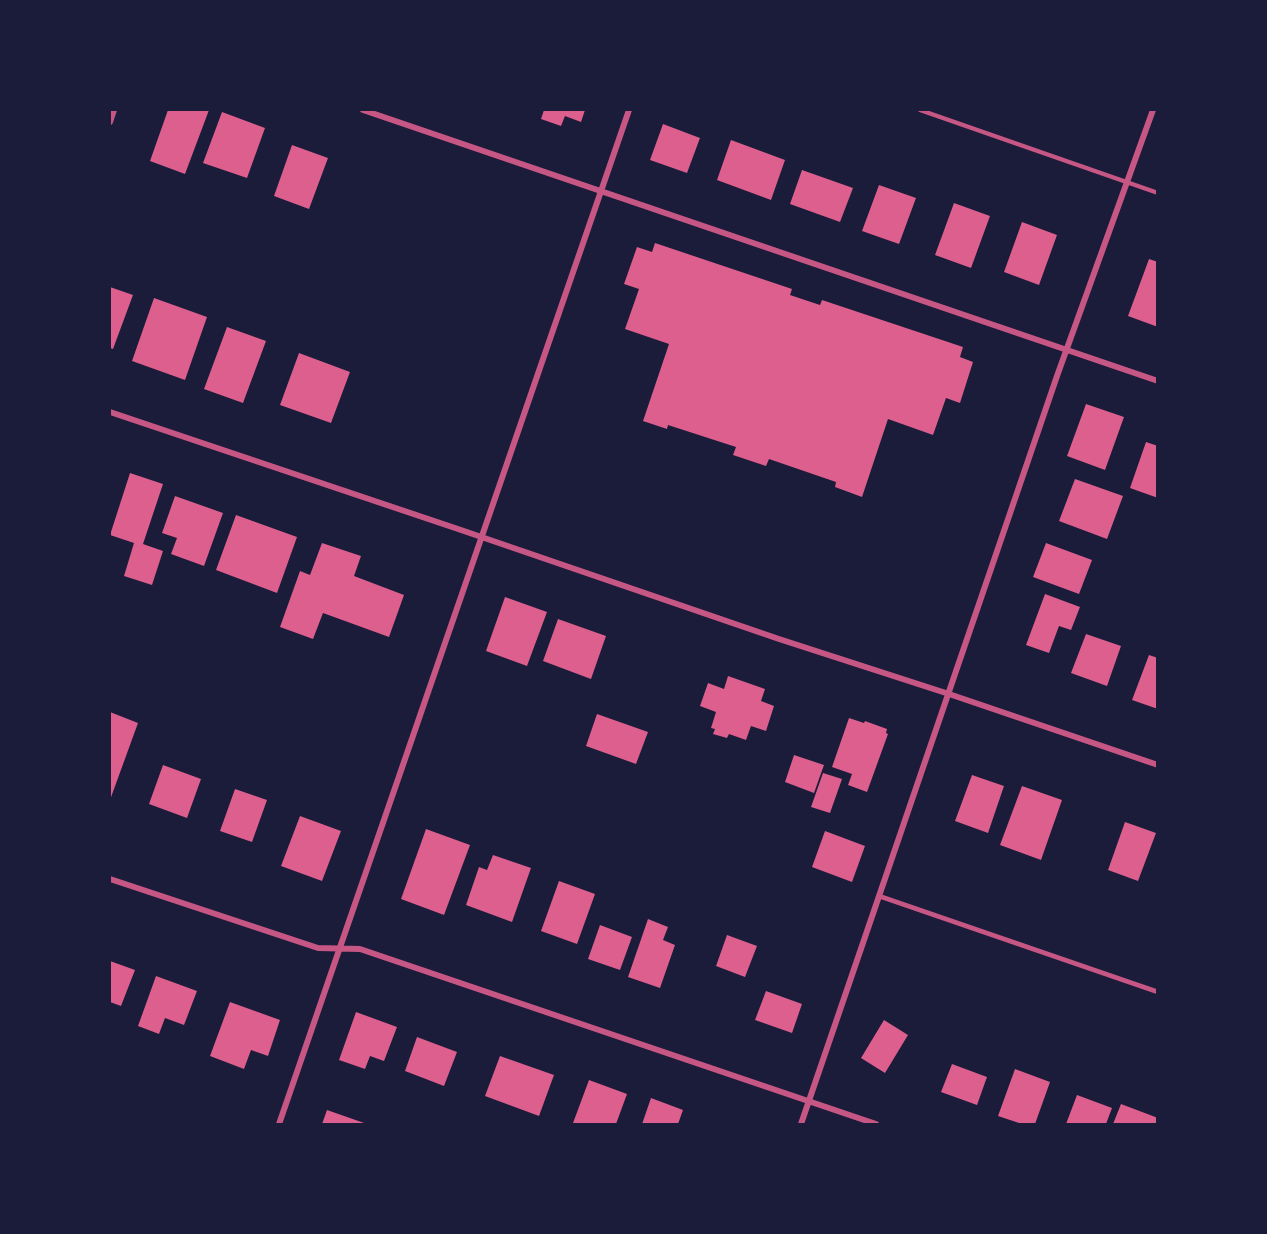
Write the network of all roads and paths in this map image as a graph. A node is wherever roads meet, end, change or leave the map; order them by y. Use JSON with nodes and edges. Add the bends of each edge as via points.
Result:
{"nodes":[{"id":1,"x":114,"y":110,"type":"edge"},
{"id":2,"x":363,"y":110,"type":"edge"},
{"id":3,"x":629,"y":110,"type":"edge"},
{"id":4,"x":920,"y":110,"type":"edge"},
{"id":5,"x":1153,"y":110,"type":"edge"},
{"id":6,"x":110,"y":122,"type":"edge"},
{"id":7,"x":1127,"y":182,"type":"junction"},
{"id":8,"x":602,"y":192,"type":"junction"},
{"id":9,"x":1158,"y":193,"type":"edge"},
{"id":10,"x":1067,"y":350,"type":"junction"},
{"id":11,"x":1158,"y":381,"type":"edge"},
{"id":12,"x":110,"y":412,"type":"edge"},
{"id":13,"x":482,"y":537,"type":"junction"},
{"id":14,"x":949,"y":694,"type":"junction"},
{"id":15,"x":1158,"y":765,"type":"edge"},
{"id":16,"x":110,"y":879,"type":"edge"},
{"id":17,"x":879,"y":896,"type":"junction"},
{"id":18,"x":339,"y":949,"type":"junction"},
{"id":19,"x":1158,"y":992,"type":"edge"},
{"id":20,"x":808,"y":1101,"type":"junction"},
{"id":21,"x":279,"y":1125,"type":"edge"},
{"id":22,"x":801,"y":1125,"type":"edge"},
{"id":23,"x":876,"y":1125,"type":"edge"}],
"edges":[{"from":1,"to":6,"type":"street"},
{"from":2,"to":8,"type":"street"},
{"from":3,"to":8,"type":"street"},
{"from":4,"to":7,"type":"lane"},
{"from":5,"to":7,"type":"street"},
{"from":7,"to":9,"type":"lane"},
{"from":7,"to":10,"type":"street"},
{"from":8,"to":10,"type":"street"},
{"from":8,"to":13,"type":"street"},
{"from":10,"to":11,"type":"street"},
{"from":10,"to":14,"type":"street"},
{"from":12,"to":13,"type":"street"},
{"from":13,"to":14,"type":"street"},
{"from":13,"to":18,"type":"street"},
{"from":14,"to":15,"type":"street"},
{"from":14,"to":17,"type":"street"},
{"from":16,"to":18,"type":"street","via":[[318,948]]},
{"from":17,"to":19,"type":"lane"},
{"from":17,"to":20,"type":"street"},
{"from":18,"to":20,"type":"street","via":[[360,949]]},
{"from":18,"to":21,"type":"street"},
{"from":20,"to":22,"type":"street"},
{"from":20,"to":23,"type":"street"}]}
